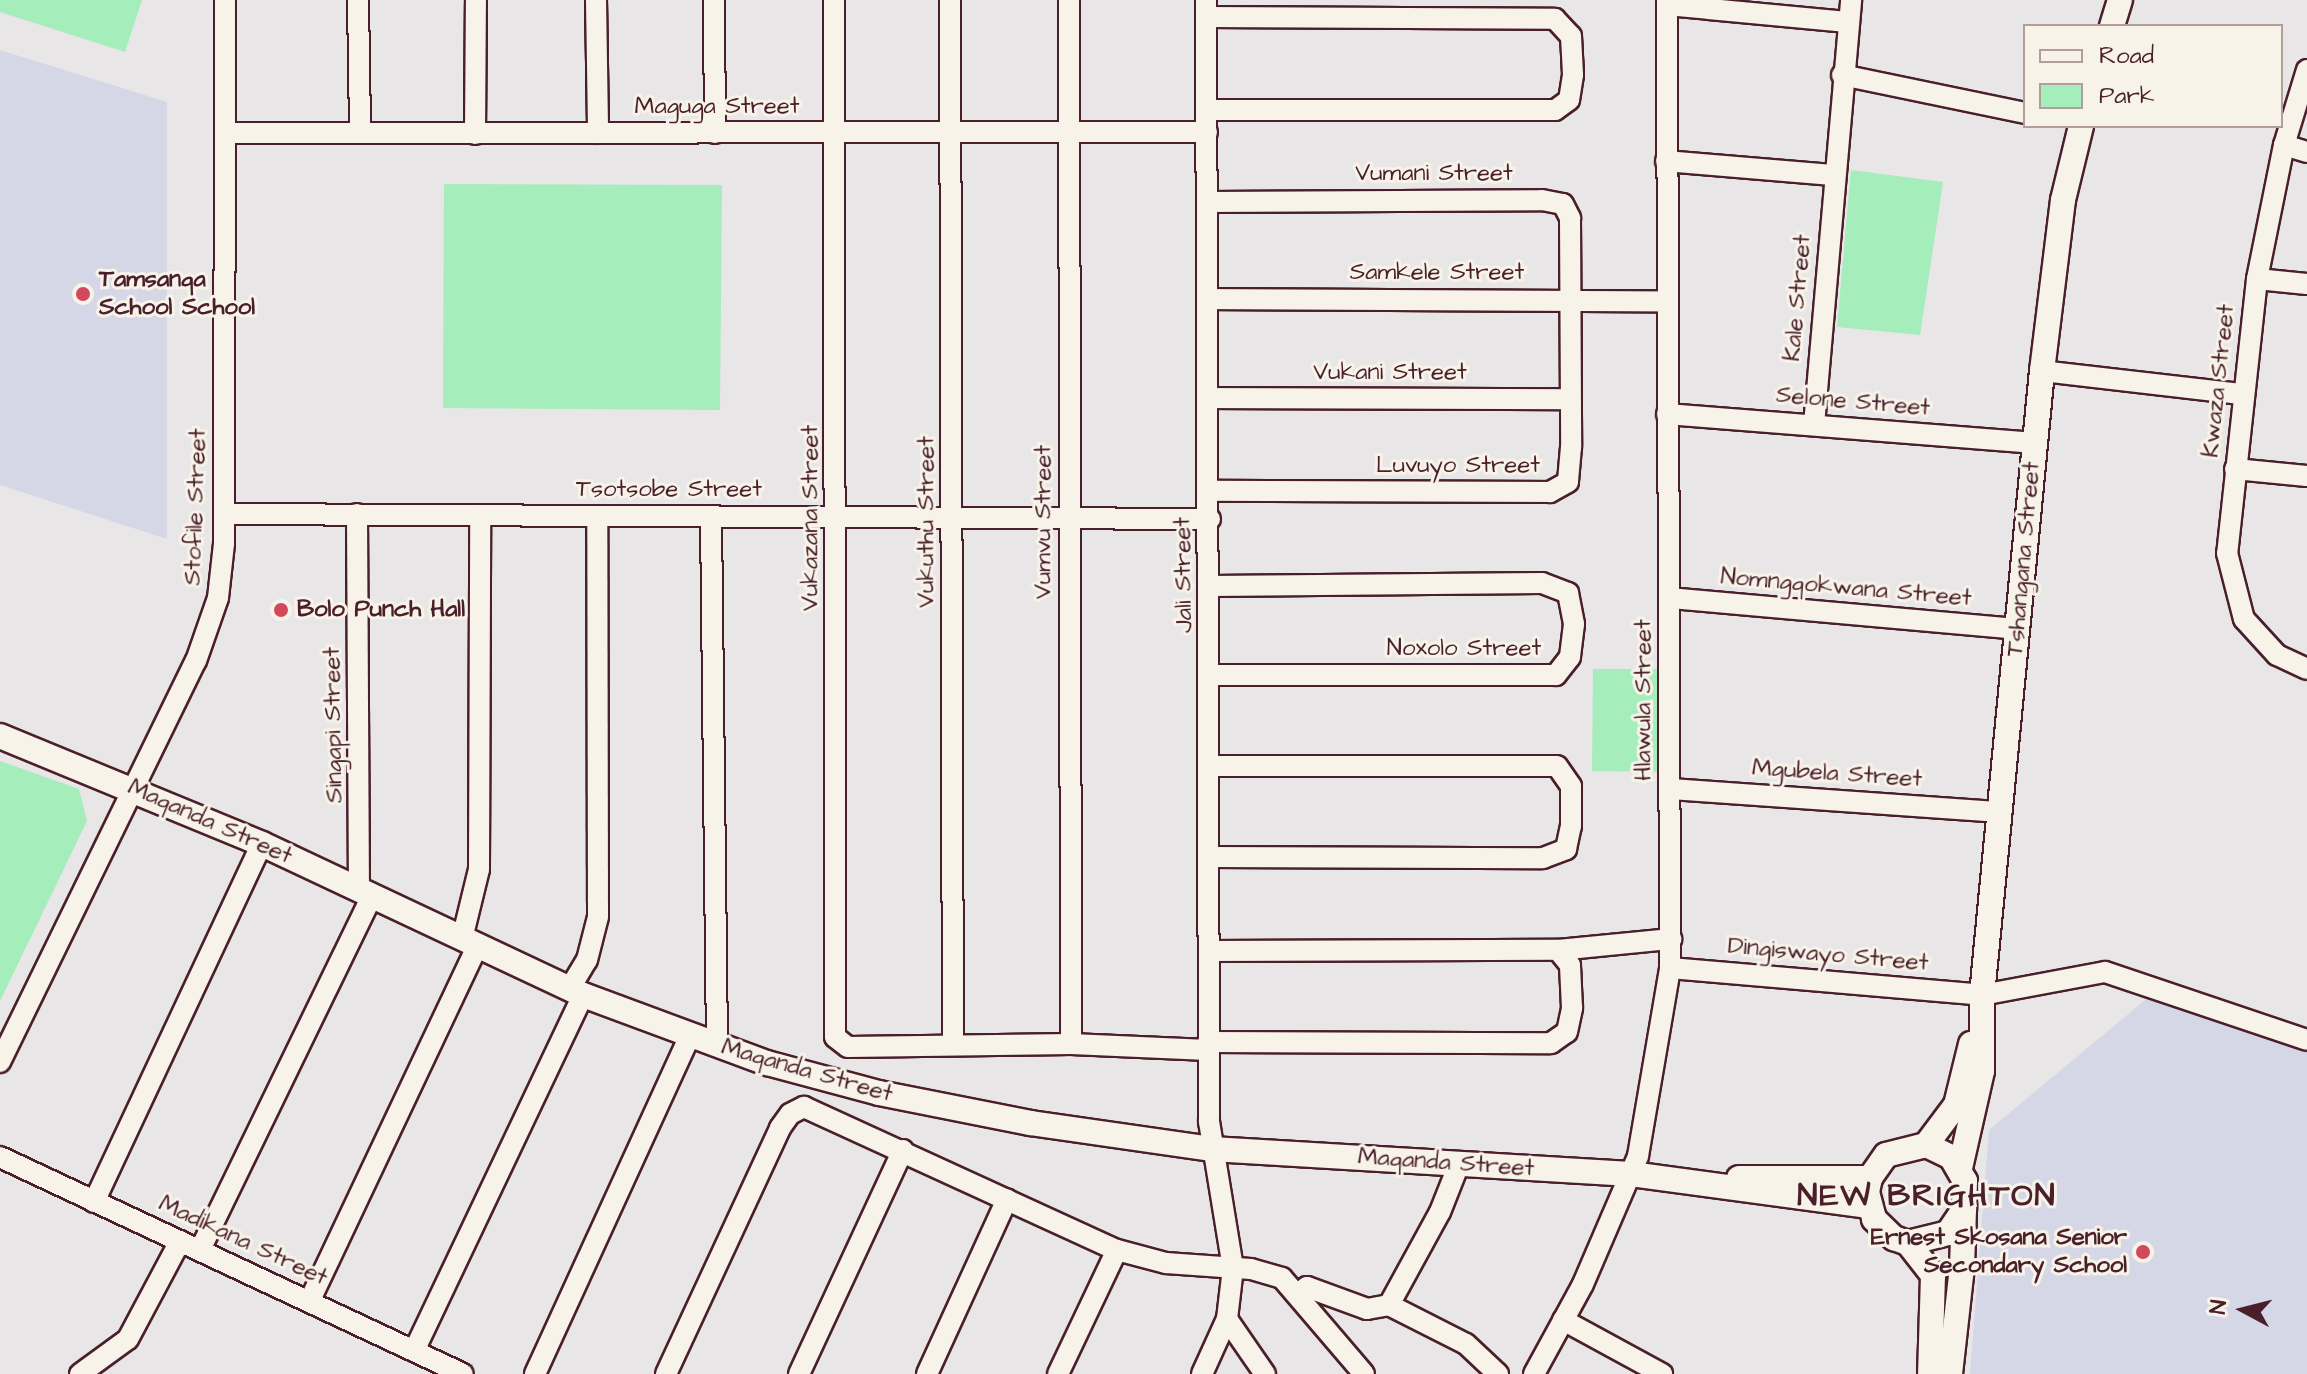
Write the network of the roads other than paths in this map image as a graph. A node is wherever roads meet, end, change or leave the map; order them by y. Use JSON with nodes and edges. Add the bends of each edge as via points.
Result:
{"nodes":[{"id":1,"x":225,"y":0,"type":"edge"},
{"id":2,"x":358,"y":0,"type":"edge"},
{"id":3,"x":476,"y":0,"type":"edge"},
{"id":4,"x":596,"y":0,"type":"edge"},
{"id":5,"x":714,"y":0,"type":"edge"},
{"id":6,"x":834,"y":0,"type":"edge"},
{"id":7,"x":950,"y":0,"type":"edge"},
{"id":8,"x":1069,"y":0,"type":"edge"},
{"id":9,"x":1851,"y":0,"type":"edge"},
{"id":10,"x":2120,"y":0,"type":"edge"},
{"id":11,"x":1667,"y":3,"type":"edge"},
{"id":12,"x":1206,"y":9,"type":"edge"},
{"id":13,"x":1847,"y":22,"type":"junction"},
{"id":14,"x":2113,"y":24,"type":"edge"},
{"id":15,"x":2307,"y":70,"type":"edge"},
{"id":16,"x":1842,"y":75,"type":"junction"},
{"id":17,"x":1207,"y":110,"type":"junction"},
{"id":18,"x":2023,"y":113,"type":"edge"},
{"id":19,"x":2081,"y":128,"type":"edge"},
{"id":20,"x":835,"y":132,"type":"junction"},
{"id":21,"x":951,"y":132,"type":"junction"},
{"id":22,"x":1069,"y":132,"type":"junction"},
{"id":23,"x":1207,"y":132,"type":"junction"},
{"id":24,"x":226,"y":133,"type":"junction"},
{"id":25,"x":360,"y":133,"type":"junction"},
{"id":26,"x":598,"y":133,"type":"junction"},
{"id":27,"x":715,"y":133,"type":"junction"},
{"id":28,"x":475,"y":134,"type":"junction"},
{"id":29,"x":2284,"y":145,"type":"junction"},
{"id":30,"x":2307,"y":152,"type":"edge"},
{"id":31,"x":1666,"y":161,"type":"junction"},
{"id":32,"x":1834,"y":175,"type":"junction"},
{"id":33,"x":1208,"y":202,"type":"junction"},
{"id":34,"x":2257,"y":279,"type":"junction"},
{"id":35,"x":2307,"y":284,"type":"edge"},
{"id":36,"x":1208,"y":299,"type":"junction"},
{"id":37,"x":1570,"y":299,"type":"junction"},
{"id":38,"x":1666,"y":301,"type":"junction"},
{"id":39,"x":2042,"y":371,"type":"junction"},
{"id":40,"x":2242,"y":394,"type":"junction"},
{"id":41,"x":1209,"y":398,"type":"junction"},
{"id":42,"x":1570,"y":399,"type":"junction"},
{"id":43,"x":1667,"y":414,"type":"junction"},
{"id":44,"x":1814,"y":425,"type":"junction"},
{"id":45,"x":2035,"y":443,"type":"junction"},
{"id":46,"x":2235,"y":469,"type":"junction"},
{"id":47,"x":2307,"y":476,"type":"edge"},
{"id":48,"x":1208,"y":491,"type":"junction"},
{"id":49,"x":224,"y":514,"type":"junction"},
{"id":50,"x":357,"y":514,"type":"junction"},
{"id":51,"x":480,"y":515,"type":"junction"},
{"id":52,"x":711,"y":516,"type":"junction"},
{"id":53,"x":597,"y":517,"type":"junction"},
{"id":54,"x":837,"y":517,"type":"junction"},
{"id":55,"x":1069,"y":518,"type":"junction"},
{"id":56,"x":953,"y":519,"type":"junction"},
{"id":57,"x":1210,"y":519,"type":"junction"},
{"id":58,"x":1210,"y":586,"type":"junction"},
{"id":59,"x":1670,"y":598,"type":"junction"},
{"id":60,"x":2018,"y":629,"type":"junction"},
{"id":61,"x":2307,"y":669,"type":"edge"},
{"id":62,"x":1211,"y":675,"type":"junction"},
{"id":63,"x":0,"y":736,"type":"edge"},
{"id":64,"x":1211,"y":766,"type":"junction"},
{"id":65,"x":134,"y":787,"type":"junction"},
{"id":66,"x":1670,"y":789,"type":"junction"},
{"id":67,"x":2001,"y":812,"type":"junction"},
{"id":68,"x":262,"y":844,"type":"junction"},
{"id":69,"x":1209,"y":857,"type":"junction"},
{"id":70,"x":366,"y":892,"type":"junction"},
{"id":71,"x":1671,"y":939,"type":"junction"},
{"id":72,"x":469,"y":943,"type":"junction"},
{"id":73,"x":1558,"y":950,"type":"junction"},
{"id":74,"x":1210,"y":951,"type":"junction"},
{"id":75,"x":1670,"y":968,"type":"junction"},
{"id":76,"x":576,"y":991,"type":"junction"},
{"id":77,"x":1982,"y":995,"type":"junction"},
{"id":78,"x":690,"y":1036,"type":"junction"},
{"id":79,"x":2307,"y":1040,"type":"edge"},
{"id":80,"x":1071,"y":1044,"type":"junction"},
{"id":81,"x":717,"y":1045,"type":"junction"},
{"id":82,"x":953,"y":1045,"type":"junction"},
{"id":83,"x":1208,"y":1046,"type":"junction"},
{"id":84,"x":0,"y":1062,"type":"edge"},
{"id":85,"x":1926,"y":1145,"type":"junction"},
{"id":86,"x":1211,"y":1149,"type":"junction"},
{"id":87,"x":903,"y":1150,"type":"junction"},
{"id":88,"x":0,"y":1157,"type":"edge"},
{"id":89,"x":1459,"y":1164,"type":"junction"},
{"id":90,"x":1960,"y":1168,"type":"junction"},
{"id":91,"x":1631,"y":1174,"type":"junction"},
{"id":92,"x":1870,"y":1178,"type":"junction"},
{"id":93,"x":1673,"y":1180,"type":"junction"},
{"id":94,"x":1007,"y":1199,"type":"junction"},
{"id":95,"x":94,"y":1202,"type":"junction"},
{"id":96,"x":1869,"y":1206,"type":"junction"},
{"id":97,"x":1964,"y":1209,"type":"junction"},
{"id":98,"x":180,"y":1241,"type":"junction"},
{"id":99,"x":1908,"y":1243,"type":"junction"},
{"id":100,"x":200,"y":1250,"type":"junction"},
{"id":101,"x":1117,"y":1250,"type":"junction"},
{"id":102,"x":1233,"y":1268,"type":"junction"},
{"id":103,"x":1299,"y":1293,"type":"junction"},
{"id":104,"x":310,"y":1300,"type":"junction"},
{"id":105,"x":1389,"y":1305,"type":"junction"},
{"id":106,"x":1227,"y":1319,"type":"junction"},
{"id":107,"x":1563,"y":1320,"type":"junction"},
{"id":108,"x":414,"y":1351,"type":"junction"},
{"id":109,"x":80,"y":1374,"type":"edge"},
{"id":110,"x":463,"y":1374,"type":"edge"},
{"id":111,"x":535,"y":1374,"type":"edge"},
{"id":112,"x":666,"y":1374,"type":"edge"},
{"id":113,"x":799,"y":1374,"type":"edge"},
{"id":114,"x":927,"y":1374,"type":"edge"},
{"id":115,"x":1058,"y":1374,"type":"edge"},
{"id":116,"x":1202,"y":1374,"type":"edge"},
{"id":117,"x":1265,"y":1374,"type":"edge"},
{"id":118,"x":1364,"y":1374,"type":"edge"},
{"id":119,"x":1498,"y":1374,"type":"edge"},
{"id":120,"x":1534,"y":1374,"type":"edge"},
{"id":121,"x":1662,"y":1374,"type":"edge"},
{"id":122,"x":1930,"y":1374,"type":"edge"},
{"id":123,"x":1950,"y":1374,"type":"edge"}],
"edges":[{"from":1,"to":24,"type":"street","name":"Stofile Street"},
{"from":2,"to":25,"type":"street"},
{"from":3,"to":28,"type":"street"},
{"from":4,"to":26,"type":"street"},
{"from":5,"to":27,"type":"street"},
{"from":6,"to":20,"type":"street","name":"Vukazana Street"},
{"from":7,"to":21,"type":"street","name":"Vukuthu Street"},
{"from":8,"to":22,"type":"street","name":"Vumvu Street"},
{"from":9,"to":13,"type":"street","name":"Kale Street"},
{"from":10,"to":14,"type":"street"},
{"from":11,"to":13,"type":"street"},
{"from":11,"to":31,"type":"street","name":"Hlawula Street"},
{"from":12,"to":17,"type":"street","name":"Jali Street"},
{"from":12,"to":17,"type":"street","via":[[1555,19],[1571,36],[1573,75],[1569,100],[1555,110]]},
{"from":13,"to":16,"type":"street","name":"Kale Street"},
{"from":15,"to":29,"type":"street","name":"Kwaza Street"},
{"from":16,"to":18,"type":"street"},
{"from":16,"to":32,"type":"street","name":"Kale Street"},
{"from":17,"to":23,"type":"street","name":"Jali Street"},
{"from":19,"to":39,"type":"street","name":"Tshangana Street","via":[[2063,200]]},
{"from":20,"to":21,"type":"street","name":"Maguga Street"},
{"from":20,"to":27,"type":"street","name":"Maguga Street"},
{"from":20,"to":54,"type":"street","name":"Vukazana Street"},
{"from":21,"to":22,"type":"street","name":"Maguga Street"},
{"from":21,"to":56,"type":"street","name":"Vukuthu Street"},
{"from":22,"to":23,"type":"street","name":"Maguga Street"},
{"from":22,"to":55,"type":"street","name":"Vumvu Street"},
{"from":23,"to":33,"type":"street","name":"Jali Street"},
{"from":24,"to":25,"type":"street","name":"Maguga Street"},
{"from":24,"to":49,"type":"street","name":"Stofile Street"},
{"from":25,"to":28,"type":"street","name":"Maguga Street"},
{"from":26,"to":27,"type":"street","name":"Maguga Street"},
{"from":26,"to":28,"type":"street","name":"Maguga Street"},
{"from":29,"to":30,"type":"street"},
{"from":29,"to":34,"type":"street","name":"Kwaza Street"},
{"from":31,"to":32,"type":"street"},
{"from":31,"to":38,"type":"street","name":"Hlawula Street"},
{"from":32,"to":44,"type":"street","name":"Kale Street"},
{"from":33,"to":36,"type":"street","name":"Jali Street"},
{"from":33,"to":37,"type":"street","name":"Vumani Street","via":[[1557,201],[1570,218]]},
{"from":34,"to":35,"type":"street"},
{"from":34,"to":40,"type":"street","name":"Kwaza Street"},
{"from":36,"to":37,"type":"street","name":"Samkele Street"},
{"from":36,"to":41,"type":"street","name":"Jali Street"},
{"from":37,"to":38,"type":"street","name":"Samkele Street"},
{"from":37,"to":42,"type":"street","name":"Luvuyo Street"},
{"from":38,"to":43,"type":"street","name":"Hlawula Street"},
{"from":39,"to":40,"type":"street"},
{"from":39,"to":45,"type":"street","name":"Tshangana Street"},
{"from":40,"to":46,"type":"street","name":"Kwaza Street"},
{"from":41,"to":42,"type":"street","name":"Vukani Street"},
{"from":41,"to":48,"type":"street","name":"Jali Street"},
{"from":42,"to":48,"type":"street","name":"Luvuyo Street","via":[[1571,475],[1565,486],[1550,492]]},
{"from":43,"to":44,"type":"street","name":"Selone Street"},
{"from":43,"to":59,"type":"street","name":"Hlawula Street"},
{"from":44,"to":45,"type":"street","name":"Selone Street"},
{"from":45,"to":60,"type":"street","name":"Tshangana Street"},
{"from":46,"to":47,"type":"street"},
{"from":46,"to":61,"type":"street","name":"Kwaza Street","via":[[2227,553],[2236,602],[2265,645]]},
{"from":48,"to":57,"type":"street","name":"Jali Street"},
{"from":49,"to":50,"type":"street","name":"Tsotsobe Street"},
{"from":49,"to":65,"type":"street","name":"Stofile Street","via":[[211,625]]},
{"from":50,"to":51,"type":"street","name":"Tsotsobe Street"},
{"from":50,"to":70,"type":"street","name":"Singapi Street"},
{"from":51,"to":53,"type":"street","name":"Tsotsobe Street"},
{"from":51,"to":72,"type":"street","via":[[479,869]]},
{"from":52,"to":53,"type":"street","name":"Tsotsobe Street"},
{"from":52,"to":54,"type":"street","name":"Tsotsobe Street"},
{"from":52,"to":81,"type":"street"},
{"from":53,"to":76,"type":"street","via":[[598,917]]},
{"from":54,"to":56,"type":"street","name":"Tsotsobe Street"},
{"from":54,"to":82,"type":"street","name":"Vukazana Street","via":[[835,1037],[848,1047]]},
{"from":55,"to":56,"type":"street","name":"Tsotsobe Street"},
{"from":55,"to":57,"type":"street","name":"Tsotsobe Street"},
{"from":55,"to":80,"type":"street","name":"Vumvu Street"},
{"from":56,"to":82,"type":"street","name":"Vukuthu Street"},
{"from":57,"to":58,"type":"street","name":"Jali Street"},
{"from":58,"to":62,"type":"street","name":"Jali Street"},
{"from":58,"to":62,"type":"street","name":"Noxolo Street","via":[[1542,583],[1568,593],[1574,624],[1570,657],[1556,675]]},
{"from":59,"to":60,"type":"street","name":"Nomngqokwana Street"},
{"from":59,"to":66,"type":"street","name":"Hlawula Street"},
{"from":60,"to":67,"type":"street","name":"Tshangana Street"},
{"from":62,"to":64,"type":"street","name":"Jali Street"},
{"from":63,"to":65,"type":"street","name":"Maqanda Street"},
{"from":64,"to":69,"type":"street","name":"Jali Street"},
{"from":64,"to":69,"type":"street","via":[[1557,766],[1569,780],[1571,810],[1566,849],[1543,858]]},
{"from":65,"to":68,"type":"street","name":"Maqanda Street"},
{"from":65,"to":84,"type":"street","name":"Stofile Street"},
{"from":66,"to":67,"type":"street","name":"Mgubela Street"},
{"from":66,"to":71,"type":"street","name":"Hlawula Street"},
{"from":67,"to":77,"type":"street","name":"Tshangana Street"},
{"from":68,"to":70,"type":"street","name":"Maqanda Street"},
{"from":68,"to":95,"type":"street"},
{"from":69,"to":74,"type":"street","name":"Jali Street"},
{"from":70,"to":72,"type":"street","name":"Maqanda Street"},
{"from":70,"to":100,"type":"street"},
{"from":71,"to":73,"type":"street"},
{"from":71,"to":75,"type":"street","name":"Hlawula Street"},
{"from":72,"to":76,"type":"street","name":"Maqanda Street"},
{"from":72,"to":104,"type":"street"},
{"from":73,"to":74,"type":"street"},
{"from":73,"to":83,"type":"street","via":[[1570,965],[1572,1008],[1567,1032],[1551,1043]]},
{"from":74,"to":83,"type":"street","name":"Jali Street"},
{"from":75,"to":77,"type":"street","name":"Dingiswayo Street"},
{"from":75,"to":91,"type":"street","name":"Hlawula Street"},
{"from":76,"to":78,"type":"street","name":"Maqanda Street"},
{"from":76,"to":108,"type":"street"},
{"from":77,"to":79,"type":"street","name":"Dingiswayo Street","via":[[2105,972]]},
{"from":77,"to":85,"type":"street","name":"Tshangana Street","via":[[1956,1105]]},
{"from":77,"to":90,"type":"street","name":"Tshangana Street","via":[[1982,1071]]},
{"from":78,"to":81,"type":"street","name":"Maqanda Street"},
{"from":78,"to":111,"type":"street"},
{"from":80,"to":82,"type":"street"},
{"from":80,"to":83,"type":"street"},
{"from":81,"to":86,"type":"street","name":"Maqanda Street","via":[[921,1102]]},
{"from":83,"to":86,"type":"street","name":"Jali Street"},
{"from":85,"to":90,"type":"street"},
{"from":85,"to":92,"type":"street","via":[[1912,1144],[1886,1155]]},
{"from":86,"to":89,"type":"street","name":"Maqanda Street"},
{"from":86,"to":102,"type":"street","name":"Jali Street"},
{"from":87,"to":94,"type":"street"},
{"from":87,"to":112,"type":"street","via":[[812,1108],[790,1114]]},
{"from":87,"to":113,"type":"street"},
{"from":88,"to":95,"type":"street","name":"Madikana Street"},
{"from":89,"to":91,"type":"street","name":"Maqanda Street"},
{"from":89,"to":105,"type":"street","via":[[1440,1212]]},
{"from":90,"to":97,"type":"street"},
{"from":91,"to":93,"type":"street","name":"Maqanda Street"},
{"from":91,"to":107,"type":"street","name":"Hlawula Street"},
{"from":92,"to":93,"type":"street","name":"Maqanda Street"},
{"from":92,"to":96,"type":"street"},
{"from":93,"to":96,"type":"street","name":"Maqanda Street"},
{"from":94,"to":101,"type":"street"},
{"from":94,"to":114,"type":"street"},
{"from":95,"to":98,"type":"street","name":"Madikana Street"},
{"from":96,"to":99,"type":"street","via":[[1883,1230]]},
{"from":97,"to":99,"type":"street","via":[[1958,1222],[1936,1240]]},
{"from":97,"to":123,"type":"street"},
{"from":98,"to":100,"type":"street","name":"Madikana Street"},
{"from":98,"to":109,"type":"street","via":[[128,1339]]},
{"from":99,"to":122,"type":"street","via":[[1933,1275]]},
{"from":100,"to":104,"type":"street","name":"Madikana Street"},
{"from":101,"to":102,"type":"street","via":[[1166,1263]]},
{"from":101,"to":115,"type":"street"},
{"from":102,"to":103,"type":"street","via":[[1274,1274]]},
{"from":102,"to":106,"type":"street","name":"Jali Street"},
{"from":103,"to":105,"type":"street","via":[[1307,1287],[1367,1309]]},
{"from":103,"to":118,"type":"street"},
{"from":104,"to":108,"type":"street","name":"Madikana Street"},
{"from":105,"to":119,"type":"street","via":[[1466,1344]]},
{"from":106,"to":116,"type":"street","name":"Jali Street"},
{"from":106,"to":117,"type":"street"},
{"from":107,"to":120,"type":"street","name":"Hlawula Street"},
{"from":107,"to":121,"type":"street"},
{"from":108,"to":110,"type":"street","name":"Madikana Street"}]}
